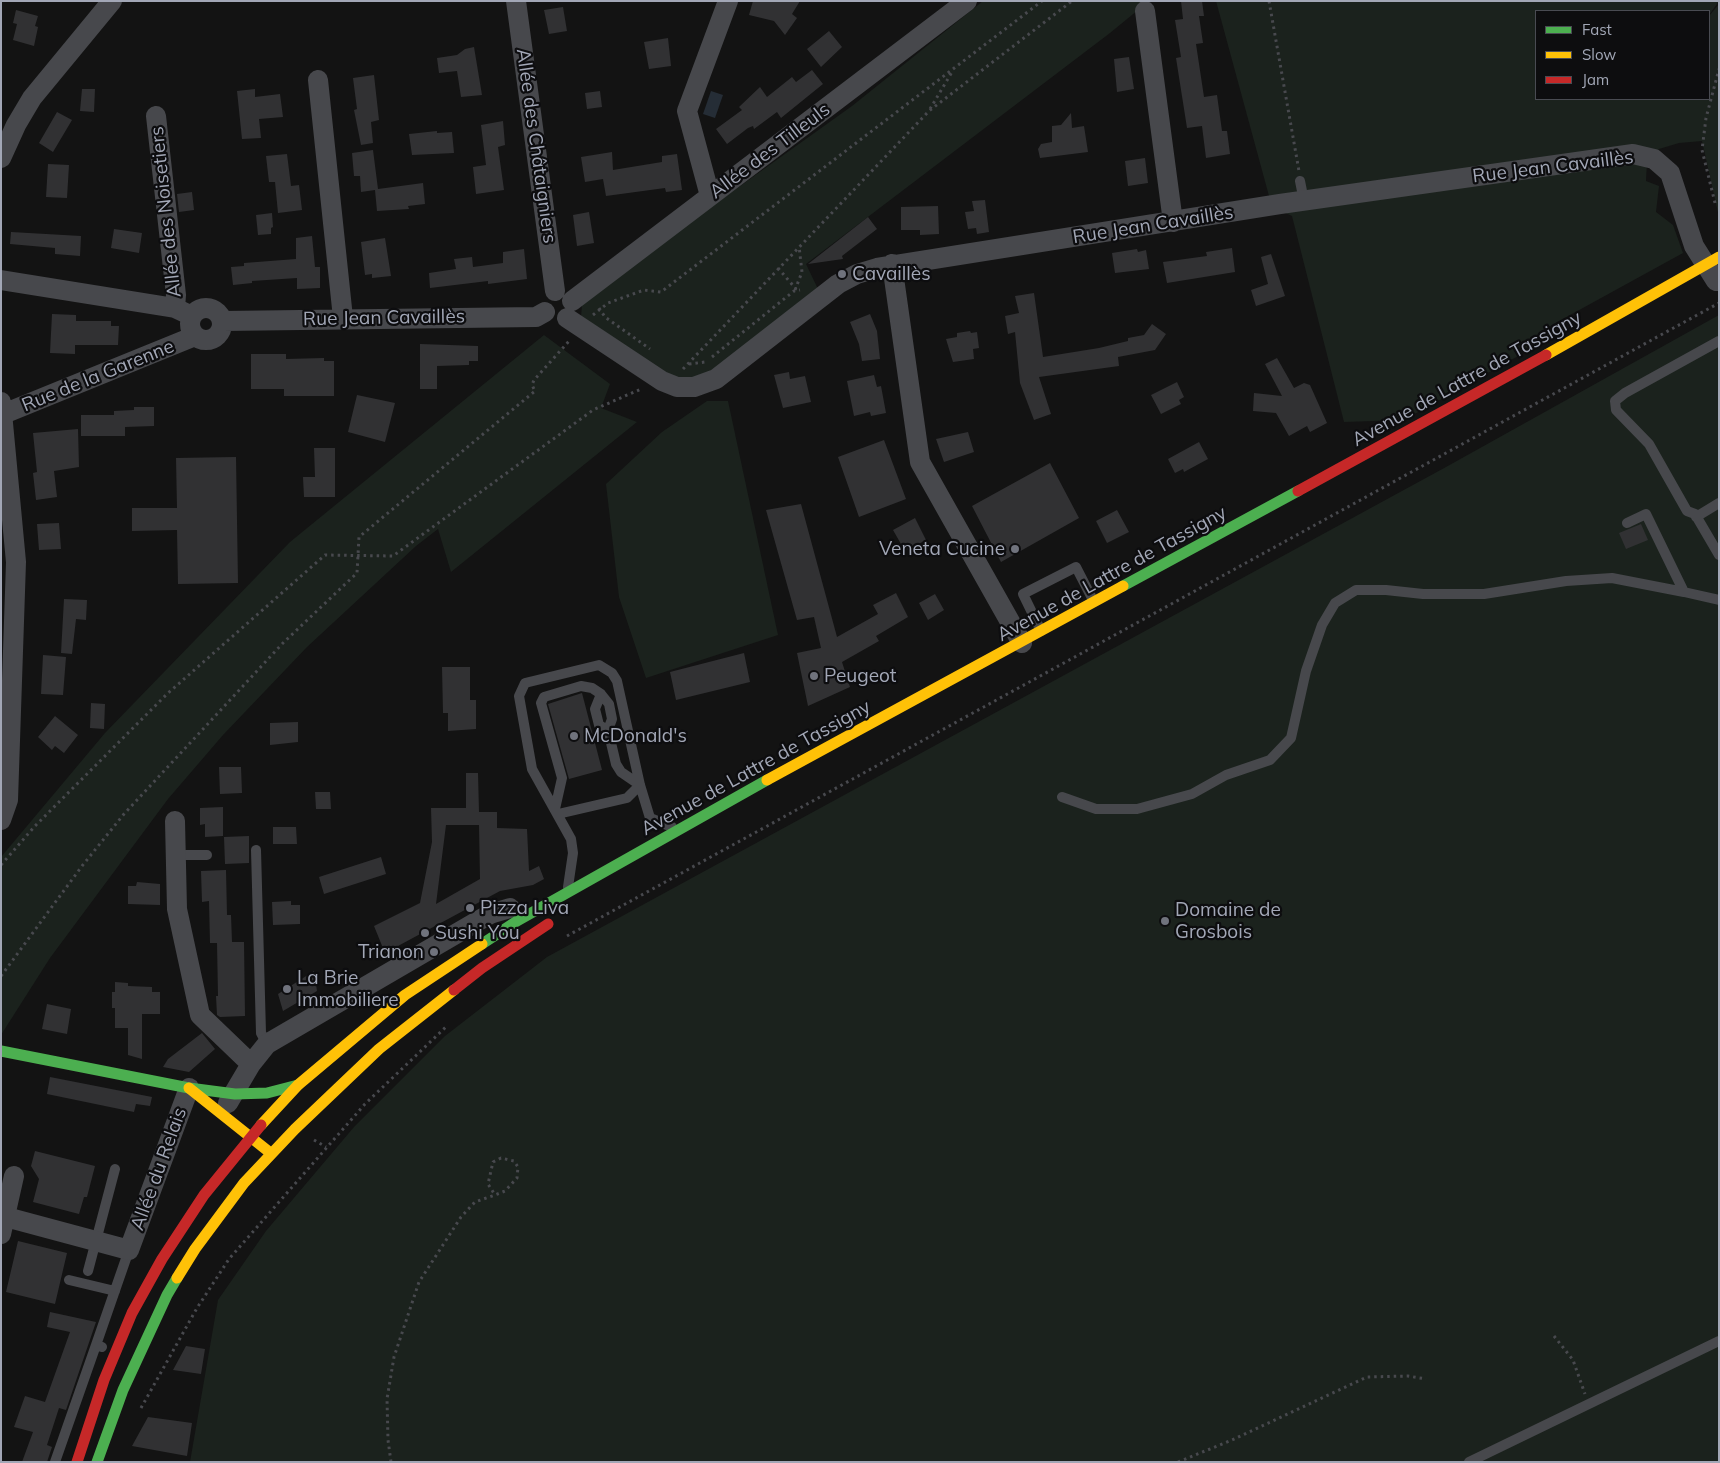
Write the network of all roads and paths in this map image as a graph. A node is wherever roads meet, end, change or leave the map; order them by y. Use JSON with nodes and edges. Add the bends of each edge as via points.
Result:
{"nodes":[{"id":1,"x":112,"y":1,"type":"edge"},
{"id":2,"x":516,"y":1,"type":"edge"},
{"id":3,"x":728,"y":1,"type":"edge"},
{"id":4,"x":967,"y":1,"type":"edge"},
{"id":5,"x":1042,"y":1,"type":"edge"},
{"id":6,"x":1072,"y":1,"type":"edge"},
{"id":7,"x":1269,"y":1,"type":"edge"},
{"id":8,"x":1146,"y":11,"type":"dead end"},
{"id":9,"x":954,"y":69,"type":"junction"},
{"id":10,"x":1719,"y":69,"type":"edge"},
{"id":11,"x":318,"y":80,"type":"dead end"},
{"id":12,"x":928,"y":111,"type":"junction"},
{"id":13,"x":156,"y":116,"type":"dead end"},
{"id":14,"x":1,"y":158,"type":"edge"},
{"id":15,"x":1300,"y":181,"type":"joint"},
{"id":16,"x":710,"y":196,"type":"junction"},
{"id":17,"x":1304,"y":201,"type":"junction"},
{"id":18,"x":1715,"y":203,"type":"dead end"},
{"id":19,"x":1173,"y":222,"type":"junction"},
{"id":20,"x":799,"y":246,"type":"junction"},
{"id":21,"x":892,"y":264,"type":"junction"},
{"id":22,"x":778,"y":268,"type":"junction"},
{"id":23,"x":1713,"y":274,"type":"edge"},
{"id":24,"x":1,"y":280,"type":"edge"},
{"id":25,"x":565,"y":303,"type":"junction"},
{"id":26,"x":608,"y":303,"type":"dead end"},
{"id":27,"x":1719,"y":303,"type":"edge"},
{"id":28,"x":599,"y":309,"type":"dead end"},
{"id":29,"x":183,"y":312,"type":"junction"},
{"id":30,"x":343,"y":318,"type":"junction"},
{"id":31,"x":222,"y":321,"type":"junction"},
{"id":32,"x":195,"y":336,"type":"junction"},
{"id":33,"x":1719,"y":341,"type":"edge"},
{"id":34,"x":560,"y":351,"type":"dead end"},
{"id":35,"x":658,"y":355,"type":"dead end"},
{"id":36,"x":681,"y":371,"type":"dead end"},
{"id":37,"x":632,"y":392,"type":"dead end"},
{"id":38,"x":2,"y":410,"type":"edge"},
{"id":39,"x":1719,"y":503,"type":"edge"},
{"id":40,"x":1696,"y":516,"type":"junction"},
{"id":41,"x":1627,"y":523,"type":"dead end"},
{"id":42,"x":1719,"y":555,"type":"edge"},
{"id":43,"x":358,"y":556,"type":"junction"},
{"id":44,"x":1684,"y":592,"type":"junction"},
{"id":45,"x":1719,"y":600,"type":"edge"},
{"id":46,"x":1095,"y":603,"type":"junction"},
{"id":47,"x":1042,"y":633,"type":"junction"},
{"id":48,"x":1022,"y":643,"type":"junction"},
{"id":49,"x":640,"y":785,"type":"junction"},
{"id":50,"x":1062,"y":797,"type":"dead end"},
{"id":51,"x":557,"y":812,"type":"junction"},
{"id":52,"x":1,"y":820,"type":"edge"},
{"id":53,"x":175,"y":821,"type":"dead end"},
{"id":54,"x":678,"y":829,"type":"junction"},
{"id":55,"x":256,"y":850,"type":"dead end"},
{"id":56,"x":176,"y":855,"type":"junction"},
{"id":57,"x":207,"y":855,"type":"dead end"},
{"id":58,"x":1,"y":864,"type":"edge"},
{"id":59,"x":567,"y":893,"type":"junction"},
{"id":60,"x":510,"y":908,"type":"dead end"},
{"id":61,"x":554,"y":920,"type":"dead end"},
{"id":62,"x":563,"y":938,"type":"dead end"},
{"id":63,"x":1,"y":976,"type":"edge"},
{"id":64,"x":455,"y":1019,"type":"dead end"},
{"id":65,"x":266,"y":1044,"type":"junction"},
{"id":66,"x":1,"y":1051,"type":"edge"},
{"id":67,"x":251,"y":1064,"type":"junction"},
{"id":68,"x":298,"y":1085,"type":"junction"},
{"id":69,"x":189,"y":1088,"type":"junction"},
{"id":70,"x":241,"y":1099,"type":"junction"},
{"id":71,"x":221,"y":1113,"type":"junction"},
{"id":72,"x":272,"y":1127,"type":"junction"},
{"id":73,"x":250,"y":1137,"type":"junction"},
{"id":74,"x":272,"y":1154,"type":"junction"},
{"id":75,"x":116,"y":1169,"type":"dead end"},
{"id":76,"x":14,"y":1176,"type":"dead end"},
{"id":77,"x":495,"y":1195,"type":"junction"},
{"id":78,"x":3,"y":1225,"type":"edge"},
{"id":79,"x":96,"y":1240,"type":"junction"},
{"id":80,"x":129,"y":1250,"type":"junction"},
{"id":81,"x":88,"y":1272,"type":"dead end"},
{"id":82,"x":69,"y":1280,"type":"dead end"},
{"id":83,"x":115,"y":1291,"type":"junction"},
{"id":84,"x":1554,"y":1336,"type":"dead end"},
{"id":85,"x":1719,"y":1341,"type":"edge"},
{"id":86,"x":96,"y":1345,"type":"junction"},
{"id":87,"x":115,"y":1352,"type":"junction"},
{"id":88,"x":1426,"y":1380,"type":"dead end"},
{"id":89,"x":1589,"y":1404,"type":"junction"},
{"id":90,"x":137,"y":1416,"type":"dead end"},
{"id":91,"x":55,"y":1462,"type":"edge"},
{"id":92,"x":76,"y":1462,"type":"edge"},
{"id":93,"x":97,"y":1462,"type":"edge"},
{"id":94,"x":391,"y":1462,"type":"edge"},
{"id":95,"x":1178,"y":1462,"type":"edge"},
{"id":96,"x":1469,"y":1462,"type":"edge"}],
"edges":[{"from":1,"to":14,"type":"street","via":[[32,98]]},
{"from":2,"to":25,"type":"street","name":"Allée des Châtaigniers"},
{"from":3,"to":16,"type":"street","via":[[687,111]]},
{"from":4,"to":16,"type":"street","name":"Allée des Tilleuls"},
{"from":5,"to":9,"type":"path"},
{"from":6,"to":12,"type":"path"},
{"from":7,"to":15,"type":"path"},
{"from":8,"to":19,"type":"street"},
{"from":9,"to":12,"type":"path"},
{"from":9,"to":26,"type":"path","via":[[661,292],[644,290]]},
{"from":10,"to":18,"type":"path","via":[[1706,118],[1702,150]]},
{"from":11,"to":30,"type":"street"},
{"from":12,"to":20,"type":"path"},
{"from":13,"to":29,"type":"street","name":"Allée des Noisetiers","via":[[176,295]]},
{"from":15,"to":17,"type":"lane"},
{"from":16,"to":25,"type":"street","name":"Allée des Tilleuls"},
{"from":17,"to":19,"type":"street","name":"Rue Jean Cavaillès"},
{"from":17,"to":23,"type":"street","name":"Rue Jean Cavaillès","via":[[1633,154],[1654,159],[1670,173],[1684,222]]},
{"from":19,"to":21,"type":"street","name":"Rue Jean Cavaillès"},
{"from":20,"to":22,"type":"path"},
{"from":20,"to":22,"type":"path","via":[[802,272],[795,290]]},
{"from":21,"to":25,"type":"street","name":"Rue Jean Cavaillès","via":[[857,274],[838,284],[716,379],[694,387],[677,387],[662,381]]},
{"from":21,"to":48,"type":"street","via":[[920,462]]},
{"from":22,"to":36,"type":"path"},
{"from":23,"to":46,"type":"main road","name":"Avenue de Lattre de Tassigny","via":[[1624,313]]},
{"from":24,"to":29,"type":"street"},
{"from":25,"to":30,"type":"street","name":"Rue Jean Cavaillès","via":[[545,299],[545,312],[536,317]]},
{"from":27,"to":62,"type":"path"},
{"from":28,"to":35,"type":"path","via":[[605,317]]},
{"from":29,"to":31,"type":"street","via":[[211,308],[220,314]]},
{"from":29,"to":32,"type":"street"},
{"from":30,"to":31,"type":"street","name":"Rue Jean Cavaillès"},
{"from":31,"to":32,"type":"street","via":[[222,330],[215,338],[205,340]]},
{"from":32,"to":38,"type":"street","name":"Rue de la Garenne"},
{"from":33,"to":40,"type":"lane","via":[[1615,401],[1616,410],[1649,444],[1688,511]]},
{"from":34,"to":43,"type":"path","via":[[534,380],[535,391],[361,535]]},
{"from":37,"to":43,"type":"path","via":[[593,410],[393,556]]},
{"from":38,"to":52,"type":"street","via":[[16,562],[8,800]]},
{"from":39,"to":40,"type":"lane"},
{"from":40,"to":42,"type":"lane"},
{"from":41,"to":44,"type":"lane","via":[[1646,514]]},
{"from":43,"to":58,"type":"path","via":[[325,555],[168,694]]},
{"from":43,"to":63,"type":"path","via":[[357,573],[284,643],[124,814]]},
{"from":44,"to":45,"type":"lane"},
{"from":44,"to":50,"type":"lane","via":[[1612,578],[1566,581],[1484,594],[1356,590],[1335,604],[1322,625],[1306,671],[1290,738],[1270,760],[1226,775],[1192,794],[1137,809],[1096,809]]},
{"from":46,"to":47,"type":"main road","name":"Avenue de Lattre de Tassigny"},
{"from":46,"to":47,"type":"lane","via":[[1076,567],[1023,594]]},
{"from":47,"to":48,"type":"main road","name":"Avenue de Lattre de Tassigny"},
{"from":48,"to":54,"type":"main road","name":"Avenue de Lattre de Tassigny"},
{"from":49,"to":51,"type":"lane","via":[[628,798]]},
{"from":49,"to":51,"type":"lane","via":[[621,772],[616,764],[608,730],[612,719],[609,704],[601,694],[581,686],[544,697],[541,704],[562,778]]},
{"from":49,"to":51,"type":"lane","via":[[617,681],[612,673],[599,665],[525,684],[519,696],[532,769]]},
{"from":49,"to":54,"type":"lane","via":[[650,818]]},
{"from":51,"to":59,"type":"lane","via":[[571,839],[573,853]]},
{"from":53,"to":56,"type":"street"},
{"from":54,"to":59,"type":"main road","name":"Avenue de Lattre de Tassigny"},
{"from":55,"to":65,"type":"lane","via":[[260,1033]]},
{"from":56,"to":57,"type":"lane"},
{"from":56,"to":67,"type":"street","via":[[177,909],[200,1015]]},
{"from":59,"to":68,"type":"main road","name":"Avenue de Lattre de Tassigny","via":[[493,935],[405,995]]},
{"from":60,"to":65,"type":"street","via":[[490,914]]},
{"from":61,"to":72,"type":"main road","via":[[503,953],[404,1028],[339,1086]]},
{"from":64,"to":90,"type":"path","via":[[365,1104],[225,1265],[187,1324]]},
{"from":65,"to":67,"type":"street"},
{"from":66,"to":69,"type":"main road"},
{"from":67,"to":70,"type":"street"},
{"from":68,"to":70,"type":"main road"},
{"from":68,"to":72,"type":"main road","name":"Avenue de Lattre de Tassigny"},
{"from":69,"to":70,"type":"main road"},
{"from":69,"to":71,"type":"main road"},
{"from":69,"to":80,"type":"street","name":"Allée du Relais"},
{"from":70,"to":71,"type":"street"},
{"from":71,"to":73,"type":"main road"},
{"from":72,"to":73,"type":"main road","name":"Avenue de Lattre de Tassigny"},
{"from":72,"to":74,"type":"main road"},
{"from":73,"to":74,"type":"main road"},
{"from":73,"to":87,"type":"main road","name":"Avenue de Lattre de Tassigny","via":[[204,1195],[166,1252],[132,1313]]},
{"from":74,"to":93,"type":"main road","via":[[230,1200],[176,1278],[123,1390]]},
{"from":75,"to":79,"type":"lane"},
{"from":76,"to":78,"type":"street","name":"Allée du Relais"},
{"from":77,"to":77,"type":"path","via":[[505,1192],[517,1178],[518,1167],[514,1161],[501,1158],[493,1162],[488,1184]]},
{"from":77,"to":94,"type":"path","via":[[475,1202],[461,1217],[419,1282],[394,1357],[387,1398]]},
{"from":78,"to":79,"type":"street","name":"Allée du Relais"},
{"from":79,"to":80,"type":"street","name":"Allée du Relais"},
{"from":79,"to":81,"type":"lane"},
{"from":80,"to":83,"type":"lane","name":"Allée du Relais"},
{"from":82,"to":83,"type":"lane"},
{"from":83,"to":86,"type":"lane","name":"Allée du Relais"},
{"from":84,"to":89,"type":"path","via":[[1573,1360]]},
{"from":85,"to":89,"type":"lane"},
{"from":86,"to":87,"type":"lane"},
{"from":86,"to":91,"type":"lane","name":"Allée du Relais"},
{"from":87,"to":92,"type":"main road","name":"Avenue de Lattre de Tassigny"},
{"from":88,"to":95,"type":"path","via":[[1408,1376],[1367,1376]]},
{"from":89,"to":96,"type":"lane"}]}
